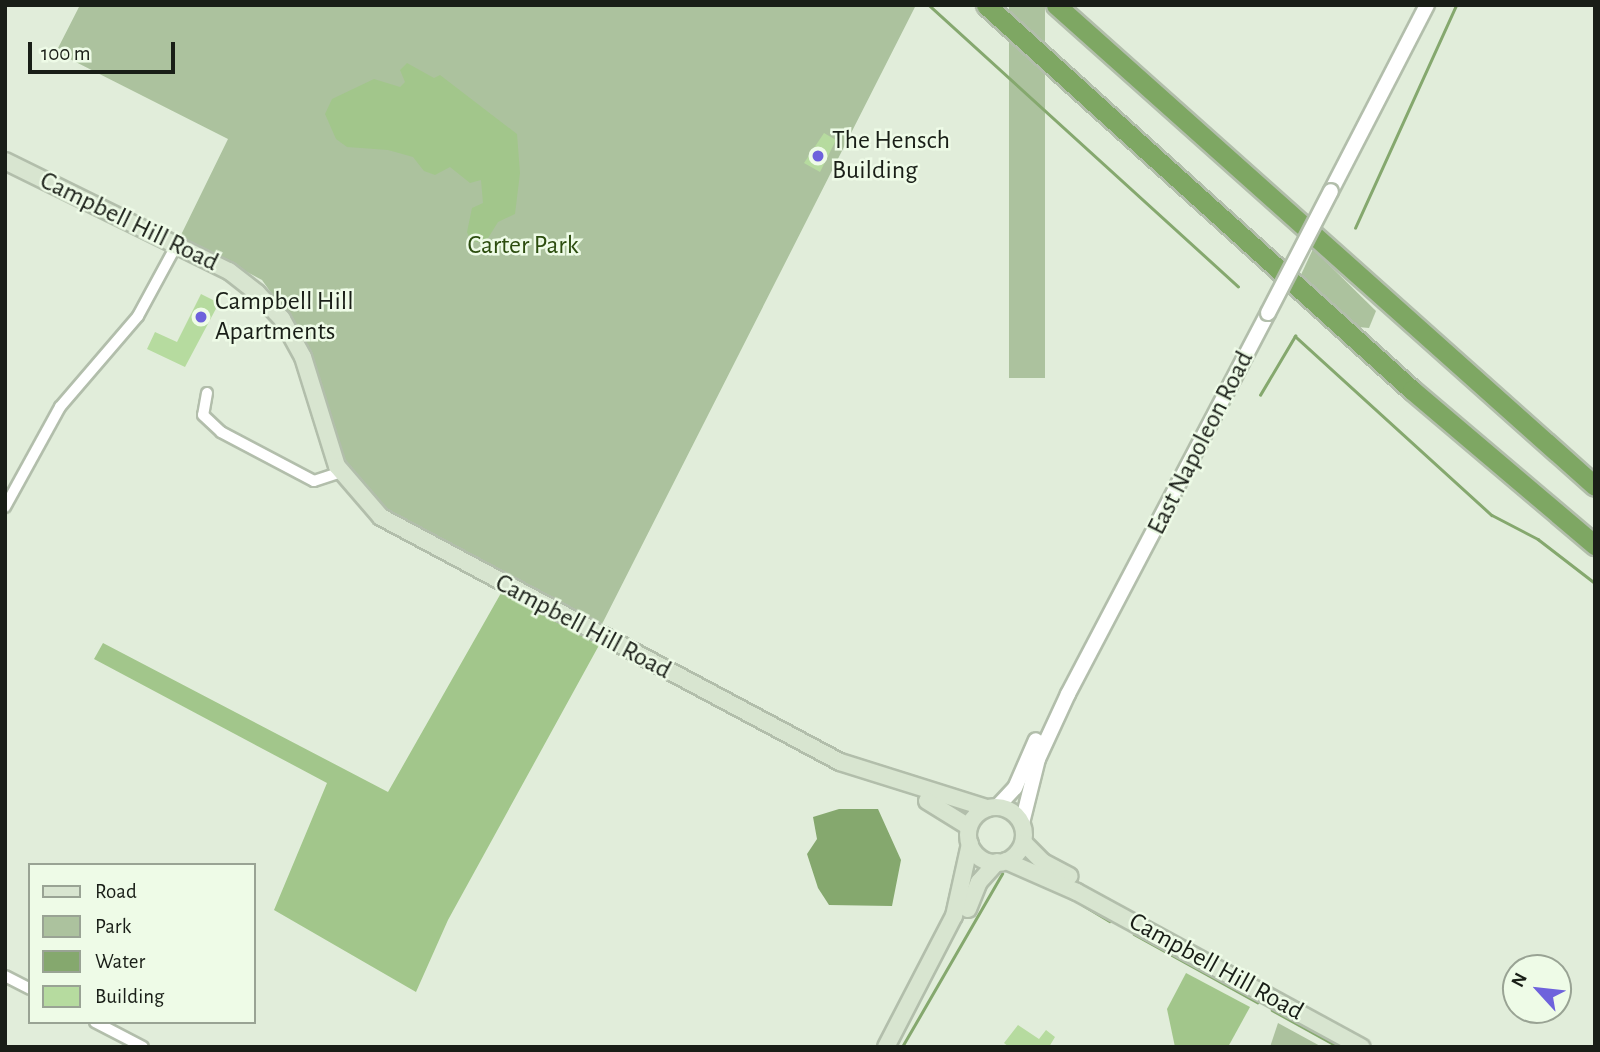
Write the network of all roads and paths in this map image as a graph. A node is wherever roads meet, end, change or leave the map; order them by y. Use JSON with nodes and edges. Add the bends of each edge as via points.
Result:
{"nodes":[{"id":1,"x":986,"y":5,"type":"edge"},
{"id":2,"x":1056,"y":5,"type":"edge"},
{"id":3,"x":1427,"y":5,"type":"edge"},
{"id":4,"x":5,"y":161,"type":"edge"},
{"id":5,"x":176,"y":246,"type":"junction"},
{"id":6,"x":207,"y":393,"type":"dead end"},
{"id":7,"x":341,"y":472,"type":"junction"},
{"id":8,"x":1595,"y":486,"type":"edge"},
{"id":9,"x":5,"y":507,"type":"edge"},
{"id":10,"x":1595,"y":545,"type":"edge"},
{"id":11,"x":1068,"y":694,"type":"junction"},
{"id":12,"x":840,"y":762,"type":"junction"},
{"id":13,"x":992,"y":808,"type":"junction"},
{"id":14,"x":1022,"y":823,"type":"junction"},
{"id":15,"x":969,"y":827,"type":"junction"},
{"id":16,"x":1024,"y":843,"type":"junction"},
{"id":17,"x":970,"y":844,"type":"junction"},
{"id":18,"x":1001,"y":862,"type":"junction"},
{"id":19,"x":1109,"y":908,"type":"junction"},
{"id":20,"x":931,"y":962,"type":"junction"},
{"id":21,"x":5,"y":977,"type":"edge"},
{"id":22,"x":28,"y":988,"type":"edge"},
{"id":23,"x":99,"y":1024,"type":"edge"},
{"id":24,"x":137,"y":1045,"type":"edge"},
{"id":25,"x":886,"y":1047,"type":"edge"},
{"id":26,"x":1361,"y":1047,"type":"edge"}],
"edges":[{"from":1,"to":10,"type":"highway","via":[[1412,390]]},
{"from":2,"to":8,"type":"highway"},
{"from":3,"to":11,"type":"street","name":"East Napoleon Road","bridge":true},
{"from":4,"to":5,"type":"main road","name":"Campbell Hill Road"},
{"from":5,"to":7,"type":"main road","name":"Campbell Hill Road","via":[[241,280],[282,319],[303,357],[326,443]]},
{"from":5,"to":9,"type":"street","via":[[138,316],[60,407]]},
{"from":6,"to":7,"type":"street","via":[[203,415],[221,432],[314,481]]},
{"from":7,"to":12,"type":"main road","name":"Campbell Hill Road","via":[[364,502],[400,528]]},
{"from":11,"to":13,"type":"street","name":"East Napoleon Road","via":[[1042,729],[1015,788]]},
{"from":11,"to":14,"type":"street","name":"East Napoleon Road","via":[[1038,759]]},
{"from":12,"to":13,"type":"main road","name":"Campbell Hill Road"},
{"from":12,"to":15,"type":"main road","name":"Campbell Hill Road","via":[[853,773],[944,808]]},
{"from":13,"to":14,"type":"main road"},
{"from":13,"to":15,"type":"main road"},
{"from":14,"to":16,"type":"main road"},
{"from":15,"to":17,"type":"main road"},
{"from":16,"to":18,"type":"main road"},
{"from":16,"to":19,"type":"main road","name":"Campbell Hill Road"},
{"from":17,"to":18,"type":"main road","via":[[981,857]]},
{"from":17,"to":20,"type":"main road","via":[[961,898]]},
{"from":18,"to":19,"type":"main road","name":"Campbell Hill Road"},
{"from":18,"to":20,"type":"main road","via":[[979,882],[952,940]]},
{"from":19,"to":26,"type":"main road","name":"Campbell Hill Road"},
{"from":20,"to":25,"type":"main road"},
{"from":21,"to":22,"type":"street"},
{"from":23,"to":24,"type":"street"}]}
